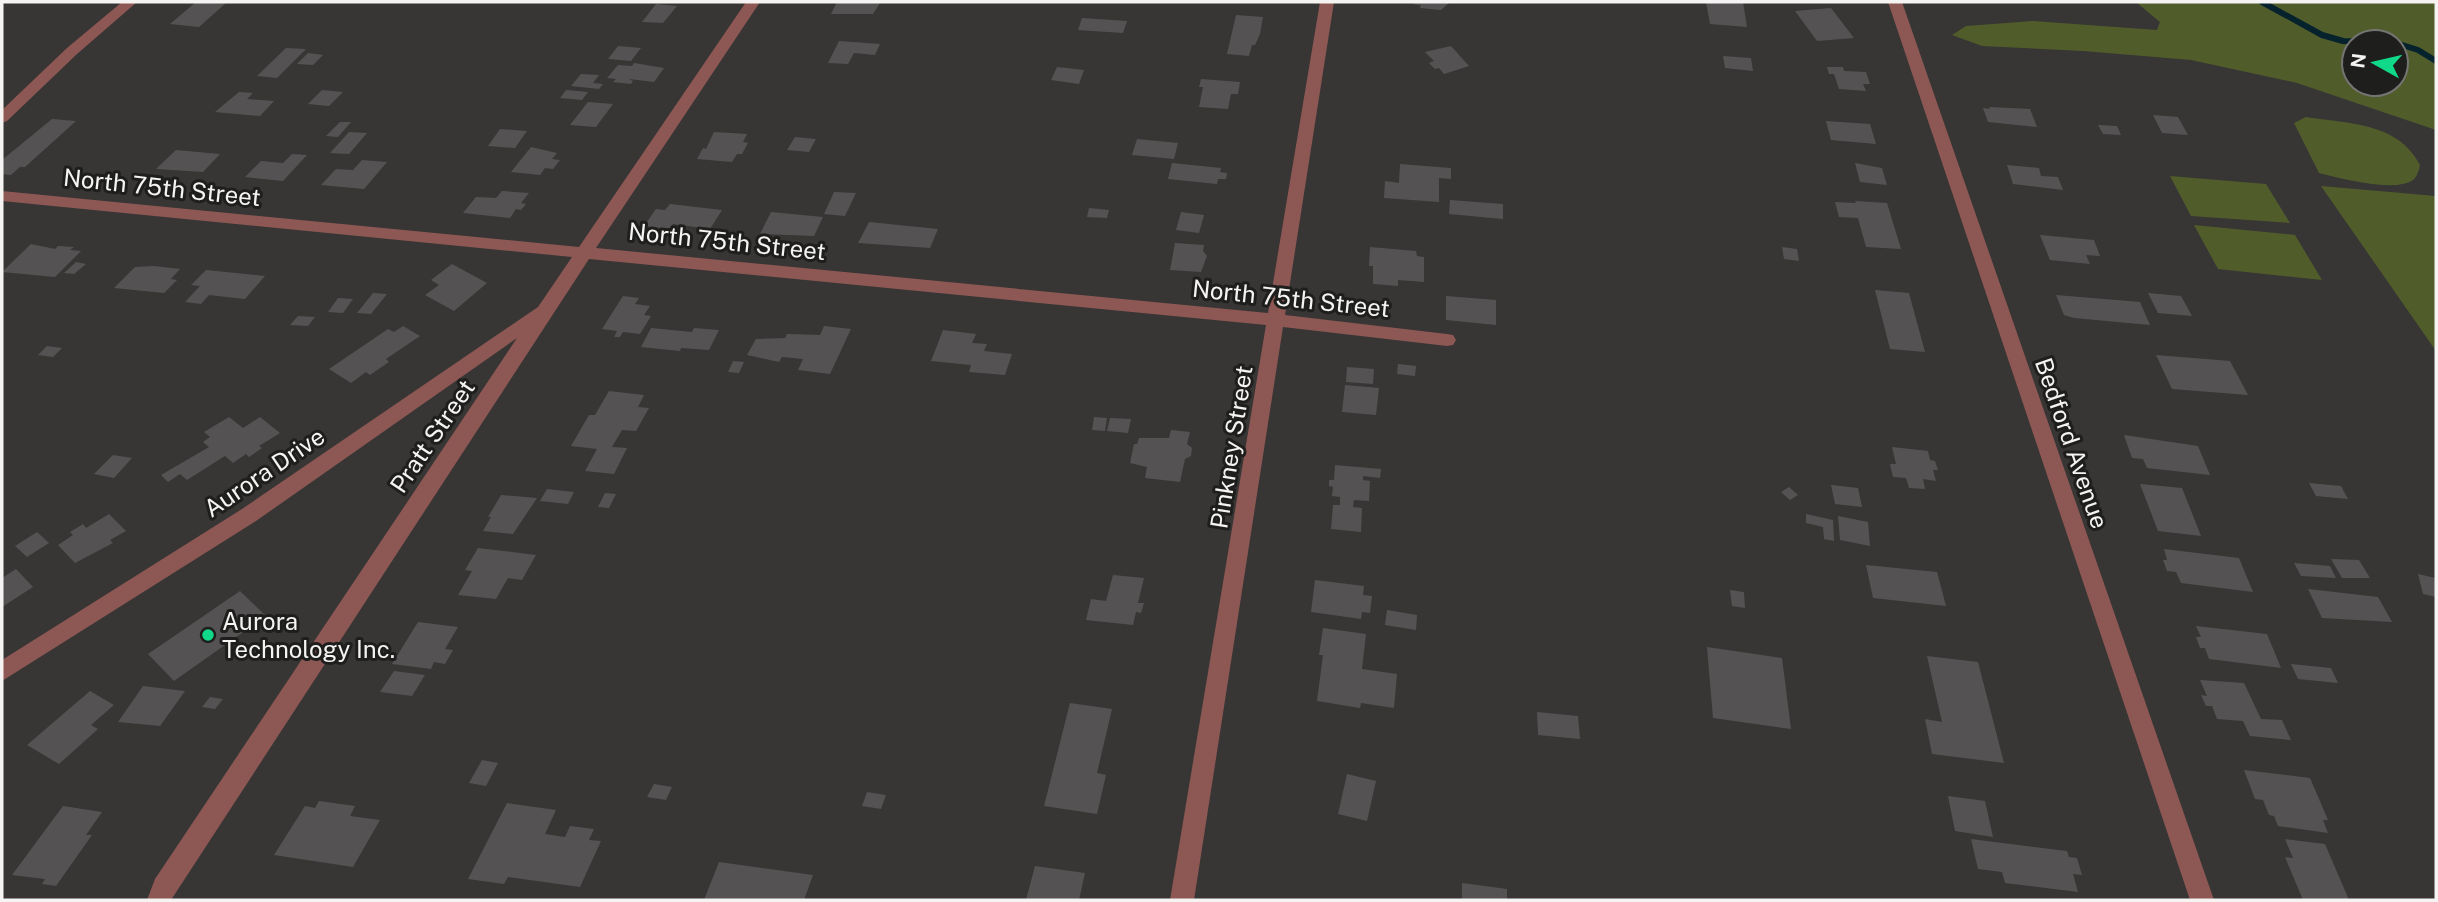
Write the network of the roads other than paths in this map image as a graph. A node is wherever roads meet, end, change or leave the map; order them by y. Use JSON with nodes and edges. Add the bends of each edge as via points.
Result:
{"nodes":[{"id":1,"x":130,"y":2,"type":"edge"},
{"id":2,"x":753,"y":2,"type":"edge"},
{"id":3,"x":1327,"y":2,"type":"edge"},
{"id":4,"x":1895,"y":2,"type":"edge"},
{"id":5,"x":2,"y":118,"type":"edge"},
{"id":6,"x":2,"y":196,"type":"edge"},
{"id":7,"x":585,"y":253,"type":"junction"},
{"id":8,"x":549,"y":306,"type":"junction"},
{"id":9,"x":1276,"y":320,"type":"junction"},
{"id":10,"x":1447,"y":340,"type":"dead end"},
{"id":11,"x":2,"y":671,"type":"edge"},
{"id":12,"x":159,"y":900,"type":"edge"},
{"id":13,"x":1182,"y":900,"type":"edge"},
{"id":14,"x":2202,"y":900,"type":"edge"}],
"edges":[{"from":1,"to":5,"type":"street"},
{"from":2,"to":7,"type":"street","name":"Pratt Street"},
{"from":3,"to":9,"type":"street","name":"Pinkney Street"},
{"from":4,"to":14,"type":"street","name":"Bedford Avenue"},
{"from":6,"to":7,"type":"street","name":"North 75th Street"},
{"from":7,"to":8,"type":"street","name":"Pratt Street"},
{"from":7,"to":9,"type":"street","name":"North 75th Street"},
{"from":8,"to":11,"type":"street","name":"Aurora Drive","via":[[249,515]]},
{"from":8,"to":12,"type":"street","name":"Pratt Street"},
{"from":9,"to":10,"type":"street","name":"North 75th Street"},
{"from":9,"to":13,"type":"street","name":"Pinkney Street"}]}
